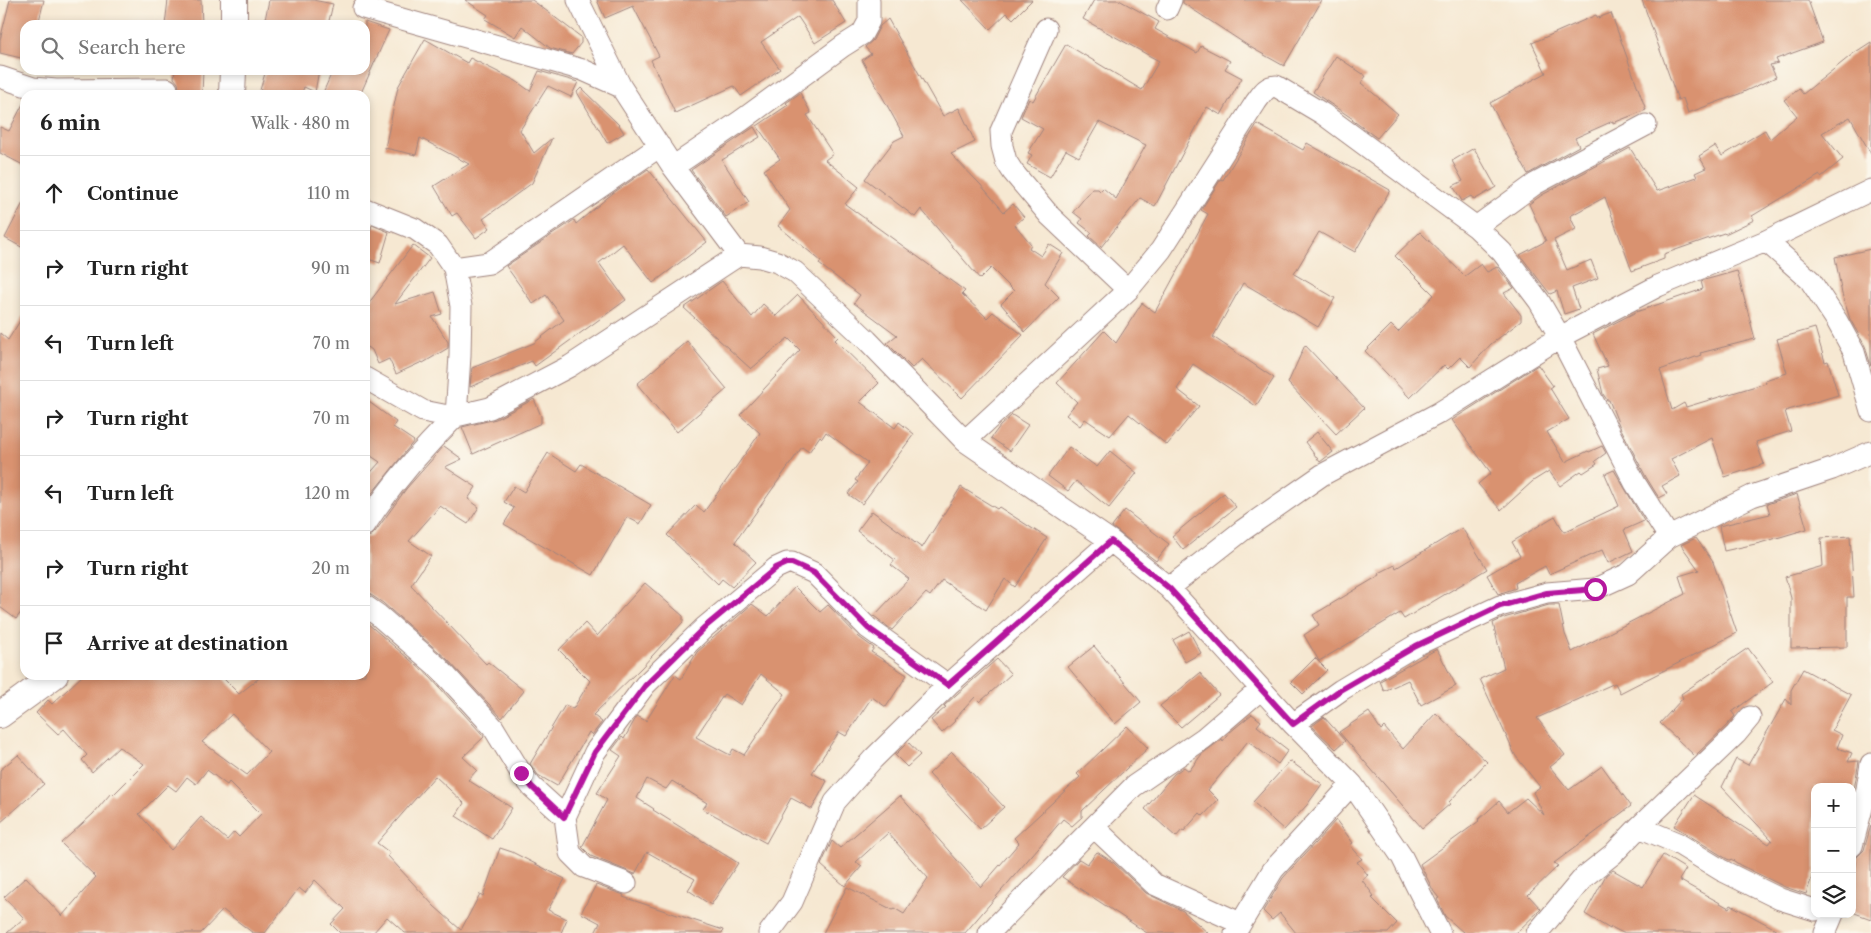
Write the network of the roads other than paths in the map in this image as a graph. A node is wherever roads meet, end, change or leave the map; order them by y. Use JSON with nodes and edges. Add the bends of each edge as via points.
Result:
{"nodes":[{"id":1,"x":234,"y":0,"type":"edge"},
{"id":2,"x":578,"y":0,"type":"edge"},
{"id":3,"x":869,"y":0,"type":"edge"},
{"id":4,"x":363,"y":8,"type":"dead end"},
{"id":5,"x":234,"y":20,"type":"edge"},
{"id":6,"x":1046,"y":29,"type":"dead end"},
{"id":7,"x":233,"y":75,"type":"edge"},
{"id":8,"x":0,"y":77,"type":"edge"},
{"id":9,"x":622,"y":87,"type":"junction"},
{"id":10,"x":167,"y":89,"type":"dead end"},
{"id":11,"x":232,"y":90,"type":"edge"},
{"id":12,"x":1646,"y":125,"type":"dead end"},
{"id":13,"x":660,"y":146,"type":"junction"},
{"id":14,"x":673,"y":166,"type":"junction"},
{"id":15,"x":1871,"y":190,"type":"edge"},
{"id":16,"x":370,"y":211,"type":"edge"},
{"id":17,"x":1476,"y":227,"type":"junction"},
{"id":18,"x":1766,"y":241,"type":"junction"},
{"id":19,"x":739,"y":256,"type":"junction"},
{"id":20,"x":454,"y":268,"type":"junction"},
{"id":21,"x":1128,"y":290,"type":"junction"},
{"id":22,"x":1560,"y":337,"type":"junction"},
{"id":23,"x":370,"y":381,"type":"edge"},
{"id":24,"x":1871,"y":411,"type":"edge"},
{"id":25,"x":456,"y":416,"type":"junction"},
{"id":26,"x":965,"y":441,"type":"junction"},
{"id":27,"x":1871,"y":452,"type":"edge"},
{"id":28,"x":370,"y":517,"type":"edge"},
{"id":29,"x":1669,"y":537,"type":"junction"},
{"id":30,"x":1111,"y":541,"type":"junction"},
{"id":31,"x":1169,"y":588,"type":"junction"},
{"id":32,"x":370,"y":609,"type":"edge"},
{"id":33,"x":48,"y":680,"type":"edge"},
{"id":34,"x":948,"y":685,"type":"junction"},
{"id":35,"x":1261,"y":689,"type":"junction"},
{"id":36,"x":0,"y":715,"type":"edge"},
{"id":37,"x":1750,"y":717,"type":"dead end"},
{"id":38,"x":1293,"y":724,"type":"junction"},
{"id":39,"x":1871,"y":764,"type":"edge"},
{"id":40,"x":1352,"y":784,"type":"junction"},
{"id":41,"x":564,"y":817,"type":"junction"},
{"id":42,"x":1094,"y":827,"type":"junction"},
{"id":43,"x":1639,"y":827,"type":"junction"},
{"id":44,"x":1856,"y":831,"type":"edge"},
{"id":45,"x":626,"y":883,"type":"dead end"},
{"id":46,"x":1811,"y":911,"type":"edge"},
{"id":47,"x":1237,"y":928,"type":"edge"},
{"id":48,"x":769,"y":933,"type":"edge"},
{"id":49,"x":989,"y":933,"type":"edge"},
{"id":50,"x":1440,"y":933,"type":"edge"},
{"id":51,"x":1537,"y":933,"type":"edge"}],
"edges":[{"from":1,"to":5,"type":"street"},
{"from":2,"to":9,"type":"street"},
{"from":3,"to":14,"type":"street","via":[[869,21],[862,34]]},
{"from":4,"to":9,"type":"street","via":[[583,70]]},
{"from":6,"to":21,"type":"street","via":[[1001,131],[1006,162],[1050,216]]},
{"from":7,"to":11,"type":"street"},
{"from":8,"to":10,"type":"street","via":[[33,88],[56,90]]},
{"from":9,"to":13,"type":"street"},
{"from":12,"to":17,"type":"street","via":[[1535,184]]},
{"from":13,"to":14,"type":"street"},
{"from":13,"to":20,"type":"street","via":[[489,263]]},
{"from":14,"to":19,"type":"street"},
{"from":15,"to":18,"type":"street"},
{"from":16,"to":20,"type":"street","via":[[415,229],[438,246]]},
{"from":17,"to":21,"type":"street","via":[[1323,114],[1276,86],[1270,86],[1235,132],[1161,250]]},
{"from":17,"to":22,"type":"street","via":[[1507,259],[1539,301]]},
{"from":18,"to":22,"type":"street","via":[[1658,286]]},
{"from":18,"to":24,"type":"street","via":[[1810,280],[1837,320],[1854,352]]},
{"from":19,"to":25,"type":"street","via":[[570,366],[490,408]]},
{"from":19,"to":26,"type":"street","via":[[760,257],[795,272],[867,340]]},
{"from":20,"to":25,"type":"street","via":[[461,306]]},
{"from":21,"to":26,"type":"street"},
{"from":22,"to":29,"type":"street","via":[[1635,483]]},
{"from":22,"to":31,"type":"street","via":[[1439,413],[1322,476],[1243,530]]},
{"from":23,"to":25,"type":"street","via":[[423,411]]},
{"from":25,"to":28,"type":"street","via":[[425,447]]},
{"from":26,"to":30,"type":"street"},
{"from":27,"to":29,"type":"street","via":[[1752,496]]},
{"from":29,"to":38,"type":"street","via":[[1628,574],[1595,589],[1547,593],[1500,606],[1416,646],[1340,690]]},
{"from":30,"to":31,"type":"street"},
{"from":30,"to":34,"type":"street"},
{"from":31,"to":35,"type":"street"},
{"from":32,"to":41,"type":"street","via":[[439,668],[493,727],[532,787]]},
{"from":33,"to":36,"type":"street"},
{"from":34,"to":41,"type":"street","via":[[868,628],[814,573],[800,565],[787,563],[776,568],[705,627],[645,686],[595,752]]},
{"from":34,"to":48,"type":"street","via":[[835,802],[792,902]]},
{"from":35,"to":38,"type":"street"},
{"from":35,"to":42,"type":"street","via":[[1204,738],[1134,786]]},
{"from":37,"to":43,"type":"street"},
{"from":38,"to":40,"type":"street"},
{"from":39,"to":44,"type":"street"},
{"from":40,"to":47,"type":"street","via":[[1273,870]]},
{"from":40,"to":50,"type":"street","via":[[1402,857]]},
{"from":41,"to":45,"type":"street","via":[[570,853],[584,868]]},
{"from":42,"to":47,"type":"street","via":[[1154,884]]},
{"from":42,"to":49,"type":"street"},
{"from":43,"to":46,"type":"street","via":[[1677,843],[1720,870],[1780,900]]},
{"from":43,"to":51,"type":"street","via":[[1584,877]]}]}
